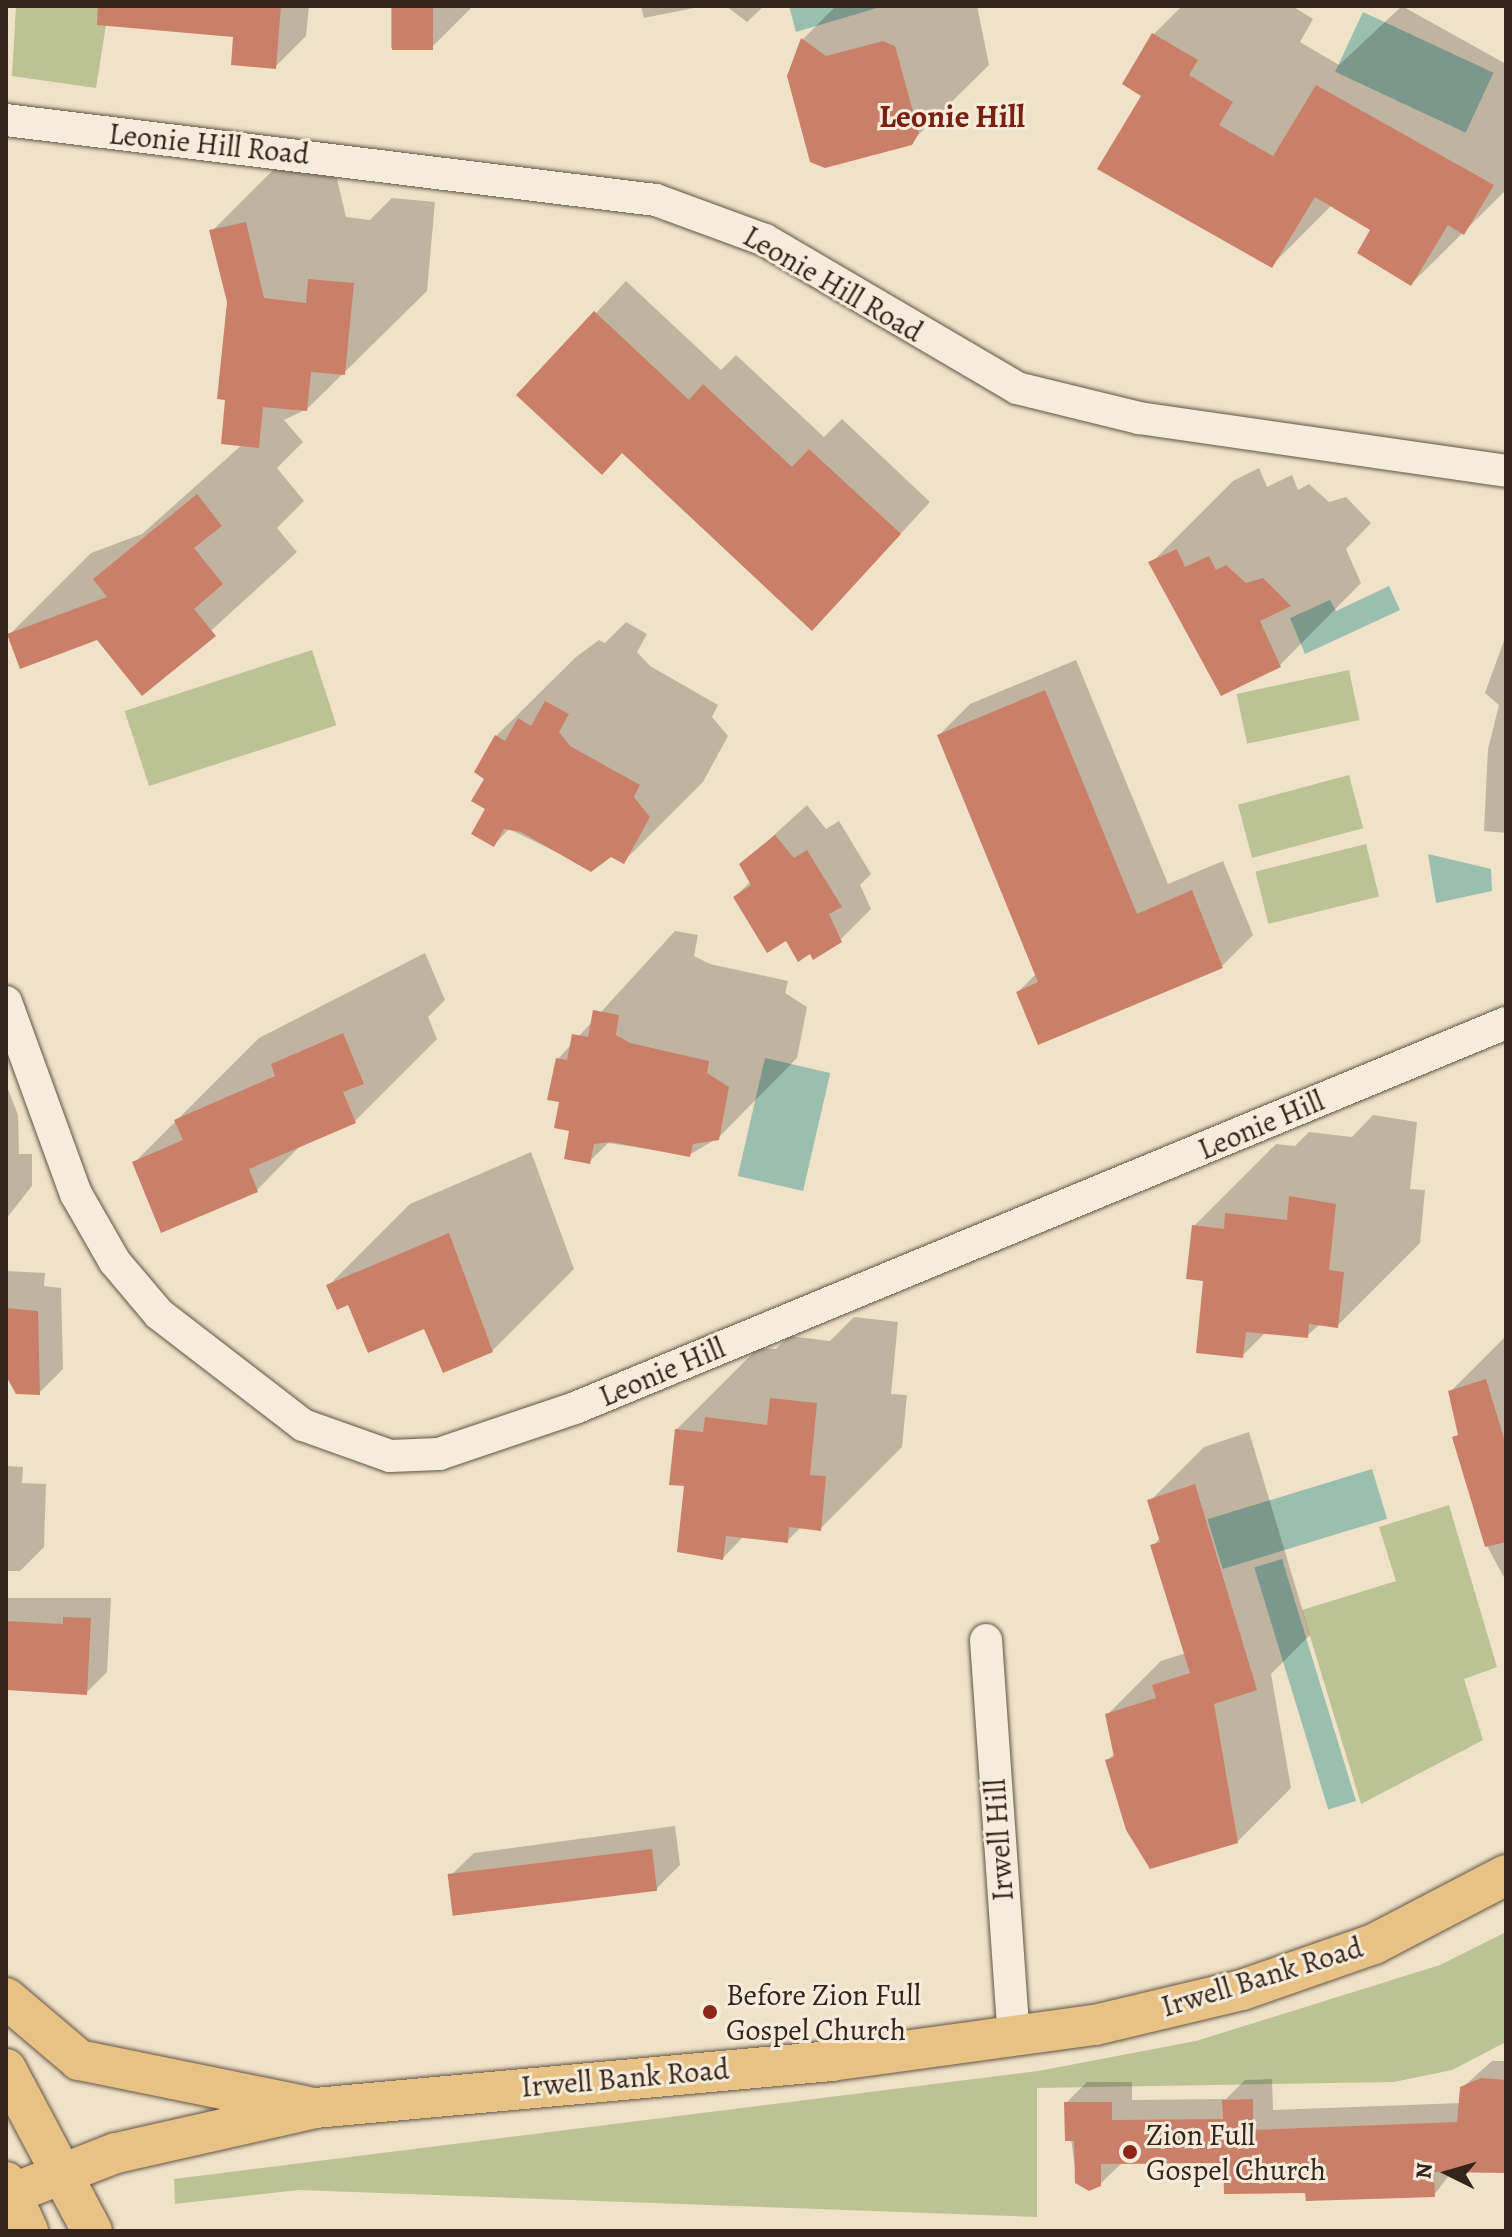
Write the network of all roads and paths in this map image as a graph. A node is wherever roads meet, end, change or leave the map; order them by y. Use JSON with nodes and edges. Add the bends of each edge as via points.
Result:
{"nodes":[{"id":1,"x":6,"y":120,"type":"edge"},
{"id":2,"x":1506,"y":471,"type":"edge"},
{"id":3,"x":6,"y":1002,"type":"edge"},
{"id":4,"x":1506,"y":1023,"type":"edge"},
{"id":5,"x":986,"y":1640,"type":"dead end"},
{"id":6,"x":1506,"y":1875,"type":"edge"},
{"id":7,"x":6,"y":1998,"type":"edge"},
{"id":8,"x":1014,"y":2039,"type":"junction"},
{"id":9,"x":6,"y":2069,"type":"edge"},
{"id":10,"x":315,"y":2108,"type":"junction"},
{"id":11,"x":58,"y":2176,"type":"junction"},
{"id":12,"x":8,"y":2191,"type":"edge"},
{"id":13,"x":28,"y":2231,"type":"edge"},
{"id":14,"x":92,"y":2231,"type":"edge"}],
"edges":[{"from":1,"to":2,"type":"street","name":"Leonie Hill Road","via":[[656,200],[765,240],[1017,388],[1152,420]]},
{"from":3,"to":4,"type":"street","name":"Leonie Hill","via":[[76,1194],[115,1262],[159,1314],[303,1425],[390,1456],[439,1454],[575,1408]]},
{"from":5,"to":8,"type":"street","name":"Irwell Hill"},
{"from":6,"to":8,"type":"main road","name":"Irwell Bank Road","via":[[1374,1944],[1242,1990]]},
{"from":7,"to":10,"type":"main road","via":[[79,2060]]},
{"from":8,"to":10,"type":"main road","name":"Irwell Bank Road"},
{"from":9,"to":11,"type":"main road"},
{"from":10,"to":11,"type":"main road","name":"Irwell Bank Road","via":[[116,2153]]},
{"from":11,"to":12,"type":"main road","name":"Irwell Bank Road"},
{"from":11,"to":14,"type":"main road"},
{"from":12,"to":13,"type":"main road"}]}
